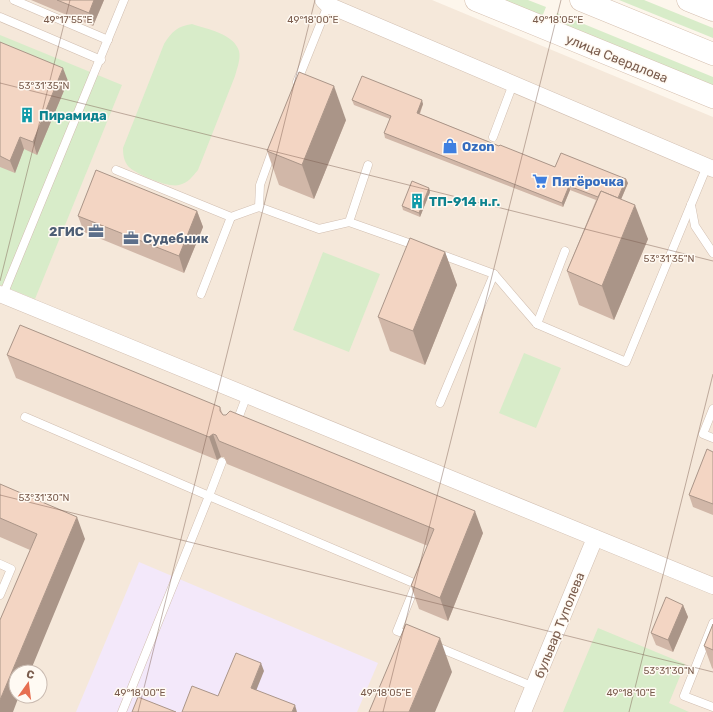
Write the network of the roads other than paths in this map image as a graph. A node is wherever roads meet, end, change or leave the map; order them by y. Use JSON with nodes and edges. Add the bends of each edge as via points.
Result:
{"nodes":[{"id":1,"x":14,"y":0,"type":"edge"},
{"id":2,"x":124,"y":0,"type":"edge"},
{"id":3,"x":476,"y":0,"type":"edge"},
{"id":4,"x":581,"y":0,"type":"edge"},
{"id":5,"x":688,"y":0,"type":"edge"},
{"id":6,"x":325,"y":2,"type":"edge"},
{"id":7,"x":713,"y":10,"type":"edge"},
{"id":8,"x":0,"y":17,"type":"edge"},
{"id":9,"x":108,"y":40,"type":"junction"},
{"id":10,"x":713,"y":54,"type":"edge"},
{"id":11,"x":101,"y":60,"type":"junction"},
{"id":12,"x":514,"y":84,"type":"junction"},
{"id":13,"x":293,"y":93,"type":"edge"},
{"id":14,"x":713,"y":97,"type":"edge"},
{"id":15,"x":493,"y":137,"type":"dead end"},
{"id":16,"x":275,"y":143,"type":"edge"},
{"id":17,"x":368,"y":165,"type":"dead end"},
{"id":18,"x":710,"y":167,"type":"edge"},
{"id":19,"x":116,"y":170,"type":"dead end"},
{"id":20,"x":691,"y":205,"type":"junction"},
{"id":21,"x":259,"y":207,"type":"junction"},
{"id":22,"x":231,"y":217,"type":"junction"},
{"id":23,"x":349,"y":222,"type":"junction"},
{"id":24,"x":565,"y":251,"type":"dead end"},
{"id":25,"x":713,"y":253,"type":"edge"},
{"id":26,"x":494,"y":274,"type":"junction"},
{"id":27,"x":2,"y":294,"type":"edge"},
{"id":28,"x":201,"y":294,"type":"dead end"},
{"id":29,"x":537,"y":324,"type":"junction"},
{"id":30,"x":247,"y":395,"type":"junction"},
{"id":31,"x":440,"y":403,"type":"dead end"},
{"id":32,"x":713,"y":409,"type":"edge"},
{"id":33,"x":25,"y":417,"type":"dead end"},
{"id":34,"x":233,"y":432,"type":"edge"},
{"id":35,"x":713,"y":438,"type":"edge"},
{"id":36,"x":222,"y":462,"type":"edge"},
{"id":37,"x":209,"y":496,"type":"junction"},
{"id":38,"x":595,"y":538,"type":"junction"},
{"id":39,"x":0,"y":564,"type":"edge"},
{"id":40,"x":713,"y":586,"type":"edge"},
{"id":41,"x":0,"y":595,"type":"edge"},
{"id":42,"x":713,"y":624,"type":"edge"},
{"id":43,"x":534,"y":687,"type":"junction"},
{"id":44,"x":713,"y":707,"type":"edge"},
{"id":45,"x":122,"y":712,"type":"edge"},
{"id":46,"x":524,"y":712,"type":"edge"}],
"edges":[{"from":1,"to":9,"type":"lane"},
{"from":2,"to":9,"type":"lane"},
{"from":3,"to":14,"type":"main road","name":"улица Свердлова"},
{"from":4,"to":10,"type":"main road"},
{"from":5,"to":7,"type":"main road"},
{"from":6,"to":12,"type":"street"},
{"from":6,"to":13,"type":"lane"},
{"from":8,"to":11,"type":"lane"},
{"from":9,"to":11,"type":"lane"},
{"from":11,"to":27,"type":"lane"},
{"from":12,"to":15,"type":"lane"},
{"from":12,"to":18,"type":"street"},
{"from":16,"to":21,"type":"lane","via":[[260,185]]},
{"from":17,"to":23,"type":"lane"},
{"from":18,"to":20,"type":"lane"},
{"from":19,"to":22,"type":"lane"},
{"from":20,"to":25,"type":"lane","via":[[695,226]]},
{"from":20,"to":29,"type":"lane","via":[[626,362]]},
{"from":21,"to":22,"type":"lane"},
{"from":21,"to":23,"type":"lane","via":[[319,229]]},
{"from":22,"to":28,"type":"lane"},
{"from":23,"to":26,"type":"lane"},
{"from":24,"to":29,"type":"lane"},
{"from":26,"to":29,"type":"lane"},
{"from":26,"to":31,"type":"lane"},
{"from":27,"to":30,"type":"street"},
{"from":30,"to":34,"type":"lane"},
{"from":30,"to":38,"type":"street"},
{"from":32,"to":35,"type":"lane","via":[[703,434]]},
{"from":33,"to":37,"type":"lane"},
{"from":36,"to":37,"type":"lane"},
{"from":37,"to":43,"type":"lane","via":[[416,584],[397,631],[407,639],[426,643]]},
{"from":37,"to":45,"type":"lane"},
{"from":38,"to":40,"type":"street"},
{"from":38,"to":43,"type":"street","name":"бульвар Туполева"},
{"from":39,"to":41,"type":"lane","via":[[11,569]]},
{"from":42,"to":44,"type":"lane","via":[[684,696]]},
{"from":43,"to":46,"type":"street","name":"бульвар Туполева"}]}
